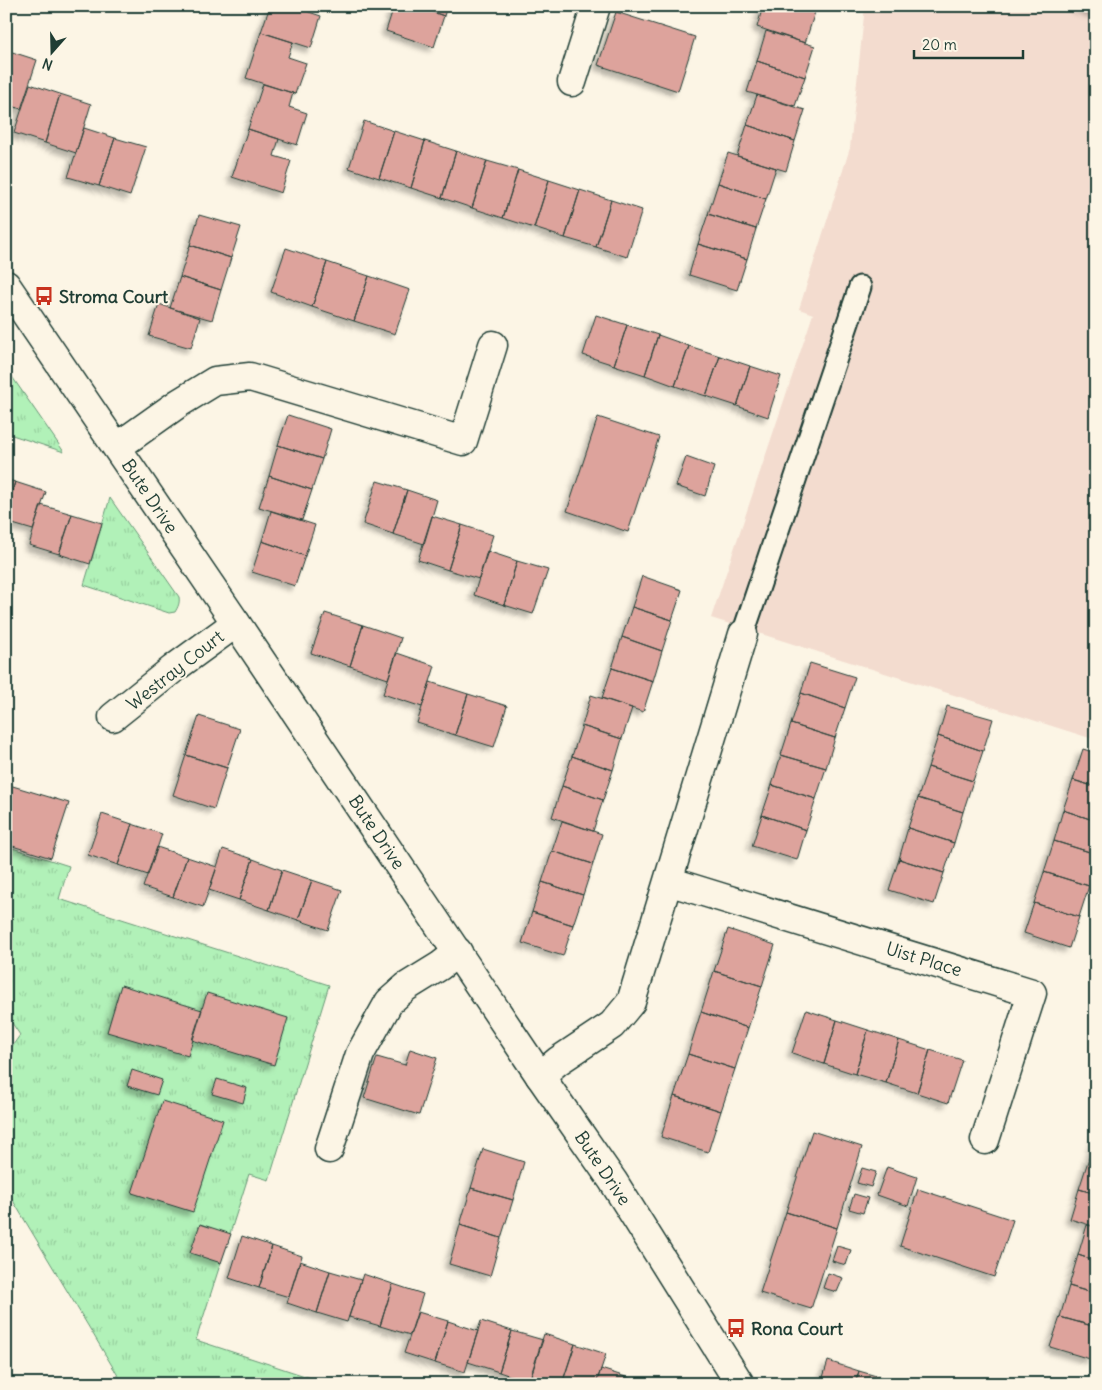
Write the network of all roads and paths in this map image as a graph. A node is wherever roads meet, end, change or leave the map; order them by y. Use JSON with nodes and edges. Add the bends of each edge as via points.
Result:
{"nodes":[{"id":1,"x":596,"y":6,"type":"edge"},
{"id":2,"x":572,"y":82,"type":"dead end"},
{"id":3,"x":6,"y":285,"type":"edge"},
{"id":4,"x":860,"y":287,"type":"dead end"},
{"id":5,"x":493,"y":345,"type":"dead end"},
{"id":6,"x":117,"y":447,"type":"junction"},
{"id":7,"x":236,"y":623,"type":"junction"},
{"id":8,"x":743,"y":634,"type":"joint"},
{"id":9,"x":113,"y":717,"type":"dead end"},
{"id":10,"x":668,"y":881,"type":"junction"},
{"id":11,"x":458,"y":952,"type":"junction"},
{"id":12,"x":540,"y":1076,"type":"junction"},
{"id":13,"x":985,"y":1140,"type":"dead end"},
{"id":14,"x":329,"y":1149,"type":"dead end"},
{"id":15,"x":740,"y":1384,"type":"edge"}],
"edges":[{"from":1,"to":2,"type":"street"},
{"from":3,"to":6,"type":"street","name":"Bute Drive"},
{"from":4,"to":8,"type":"lane"},
{"from":5,"to":6,"type":"street","via":[[463,441],[250,377],[215,381]]},
{"from":6,"to":7,"type":"street","name":"Bute Drive"},
{"from":7,"to":9,"type":"street","name":"Westray Court"},
{"from":7,"to":11,"type":"street","name":"Bute Drive"},
{"from":8,"to":10,"type":"street"},
{"from":10,"to":12,"type":"street","via":[[631,1002],[612,1025]]},
{"from":10,"to":13,"type":"street","name":"Uist Place","via":[[1032,993]]},
{"from":11,"to":12,"type":"street","name":"Bute Drive"},
{"from":11,"to":14,"type":"street","via":[[389,1002],[360,1054]]},
{"from":12,"to":15,"type":"street","name":"Bute Drive","via":[[613,1181]]}]}
